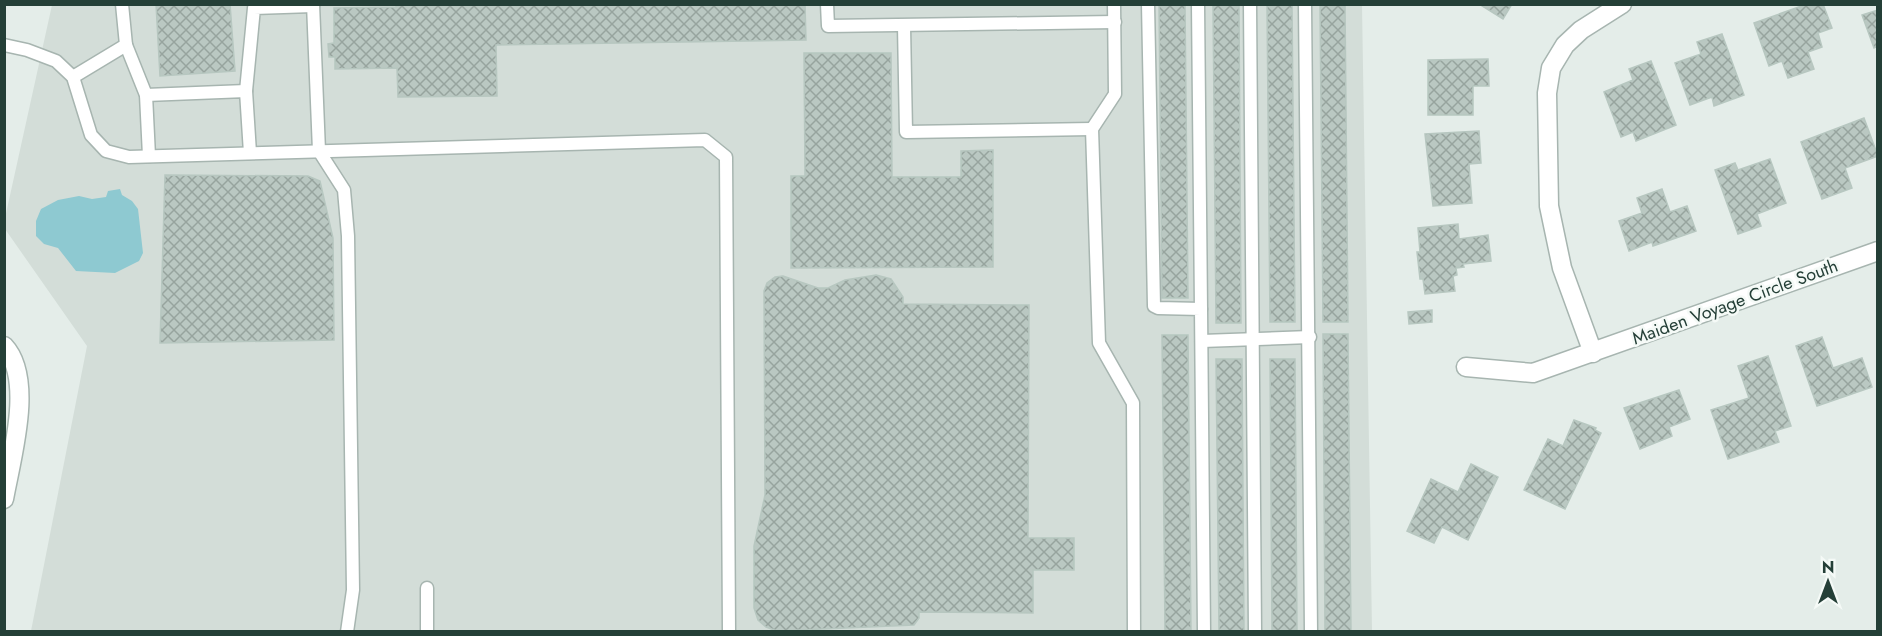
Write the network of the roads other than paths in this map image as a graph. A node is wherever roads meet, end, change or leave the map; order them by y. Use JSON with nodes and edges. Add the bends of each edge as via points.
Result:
{"nodes":[{"id":1,"x":122,"y":4,"type":"edge"},
{"id":2,"x":827,"y":4,"type":"edge"},
{"id":3,"x":1114,"y":4,"type":"edge"},
{"id":4,"x":1148,"y":4,"type":"edge"},
{"id":5,"x":1198,"y":4,"type":"edge"},
{"id":6,"x":1250,"y":4,"type":"edge"},
{"id":7,"x":1305,"y":4,"type":"edge"},
{"id":8,"x":1622,"y":4,"type":"edge"},
{"id":9,"x":313,"y":5,"type":"edge"},
{"id":10,"x":1114,"y":22,"type":"junction"},
{"id":11,"x":904,"y":26,"type":"junction"},
{"id":12,"x":4,"y":45,"type":"edge"},
{"id":13,"x":126,"y":45,"type":"junction"},
{"id":14,"x":73,"y":77,"type":"junction"},
{"id":15,"x":246,"y":91,"type":"junction"},
{"id":16,"x":146,"y":95,"type":"junction"},
{"id":17,"x":1092,"y":129,"type":"junction"},
{"id":18,"x":319,"y":151,"type":"junction"},
{"id":19,"x":250,"y":153,"type":"junction"},
{"id":20,"x":149,"y":156,"type":"junction"},
{"id":21,"x":1878,"y":251,"type":"edge"},
{"id":22,"x":1201,"y":309,"type":"junction"},
{"id":23,"x":1310,"y":337,"type":"junction"},
{"id":24,"x":1253,"y":339,"type":"junction"},
{"id":25,"x":1202,"y":341,"type":"junction"},
{"id":26,"x":4,"y":346,"type":"edge"},
{"id":27,"x":1593,"y":353,"type":"junction"},
{"id":28,"x":1466,"y":367,"type":"dead end"},
{"id":29,"x":4,"y":499,"type":"edge"},
{"id":30,"x":427,"y":588,"type":"dead end"},
{"id":31,"x":347,"y":632,"type":"edge"},
{"id":32,"x":427,"y":632,"type":"edge"},
{"id":33,"x":729,"y":632,"type":"edge"},
{"id":34,"x":1134,"y":632,"type":"edge"},
{"id":35,"x":1204,"y":632,"type":"edge"},
{"id":36,"x":1255,"y":632,"type":"edge"},
{"id":37,"x":1311,"y":632,"type":"edge"}],
"edges":[{"from":1,"to":13,"type":"lane"},
{"from":2,"to":11,"type":"lane","via":[[828,26]]},
{"from":3,"to":10,"type":"lane"},
{"from":4,"to":22,"type":"lane","via":[[1154,306]]},
{"from":5,"to":22,"type":"lane"},
{"from":6,"to":24,"type":"lane"},
{"from":7,"to":23,"type":"lane"},
{"from":8,"to":27,"type":"street","via":[[1565,45],[1551,68],[1547,93],[1549,206],[1562,268]]},
{"from":9,"to":15,"type":"lane","via":[[254,8]]},
{"from":9,"to":18,"type":"lane"},
{"from":10,"to":11,"type":"lane"},
{"from":10,"to":17,"type":"lane","via":[[1115,94]]},
{"from":11,"to":17,"type":"lane","via":[[906,132]]},
{"from":12,"to":14,"type":"lane","via":[[56,61]]},
{"from":13,"to":14,"type":"lane"},
{"from":13,"to":16,"type":"lane"},
{"from":14,"to":20,"type":"lane","via":[[91,135],[106,151],[129,157]]},
{"from":15,"to":16,"type":"lane"},
{"from":15,"to":19,"type":"lane"},
{"from":16,"to":20,"type":"lane"},
{"from":17,"to":34,"type":"lane","via":[[1098,343],[1133,403]]},
{"from":18,"to":19,"type":"lane"},
{"from":18,"to":31,"type":"lane","via":[[344,190],[348,236],[353,590]]},
{"from":18,"to":33,"type":"lane","via":[[705,140],[726,157]]},
{"from":19,"to":20,"type":"lane"},
{"from":21,"to":27,"type":"street","name":"Maiden Voyage Circle South"},
{"from":22,"to":25,"type":"lane"},
{"from":23,"to":24,"type":"lane"},
{"from":23,"to":37,"type":"lane"},
{"from":24,"to":25,"type":"lane"},
{"from":24,"to":36,"type":"lane"},
{"from":25,"to":35,"type":"lane"},
{"from":26,"to":29,"type":"street","via":[[19,375],[21,403]]},
{"from":27,"to":28,"type":"street","name":"Maiden Voyage Circle South","via":[[1533,373]]},
{"from":30,"to":32,"type":"lane"}]}
